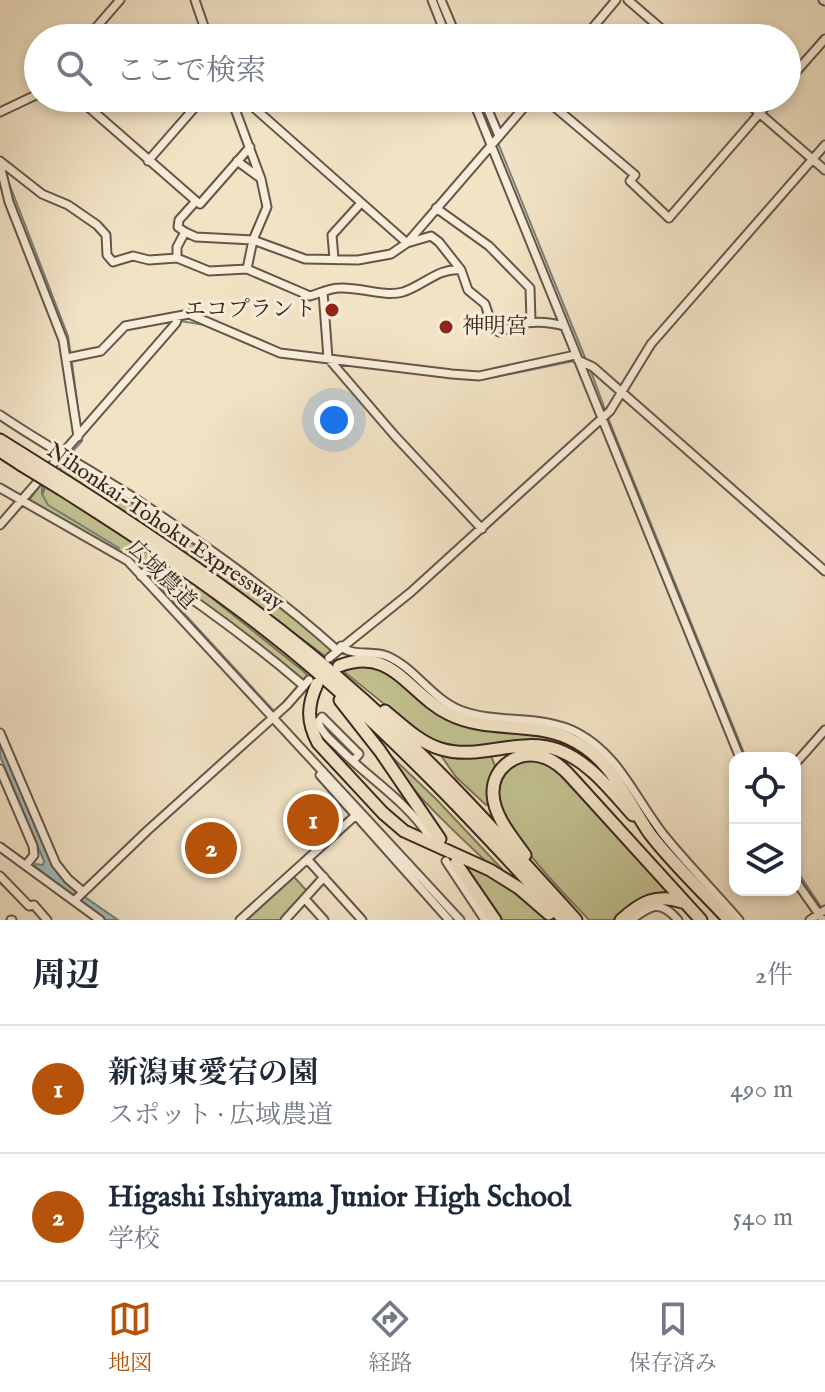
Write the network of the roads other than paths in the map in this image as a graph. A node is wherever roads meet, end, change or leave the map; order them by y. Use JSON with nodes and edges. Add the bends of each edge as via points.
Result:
{"nodes":[{"id":1,"x":120,"y":0,"type":"edge"},
{"id":2,"x":195,"y":0,"type":"edge"},
{"id":3,"x":432,"y":0,"type":"edge"},
{"id":4,"x":616,"y":0,"type":"edge"},
{"id":5,"x":628,"y":0,"type":"edge"},
{"id":6,"x":444,"y":2,"type":"edge"},
{"id":7,"x":438,"y":15,"type":"junction"},
{"id":8,"x":99,"y":24,"type":"edge"},
{"id":9,"x":203,"y":24,"type":"edge"},
{"id":10,"x":442,"y":24,"type":"edge"},
{"id":11,"x":452,"y":24,"type":"edge"},
{"id":12,"x":596,"y":24,"type":"edge"},
{"id":13,"x":656,"y":24,"type":"edge"},
{"id":14,"x":825,"y":39,"type":"edge"},
{"id":15,"x":801,"y":66,"type":"edge"},
{"id":16,"x":24,"y":101,"type":"edge"},
{"id":17,"x":0,"y":112,"type":"edge"},
{"id":18,"x":94,"y":112,"type":"edge"},
{"id":19,"x":191,"y":112,"type":"edge"},
{"id":20,"x":236,"y":112,"type":"edge"},
{"id":21,"x":259,"y":112,"type":"edge"},
{"id":22,"x":478,"y":112,"type":"edge"},
{"id":23,"x":489,"y":112,"type":"edge"},
{"id":24,"x":520,"y":112,"type":"edge"},
{"id":25,"x":561,"y":112,"type":"edge"},
{"id":26,"x":758,"y":112,"type":"edge"},
{"id":27,"x":760,"y":114,"type":"junction"},
{"id":28,"x":499,"y":136,"type":"junction"},
{"id":29,"x":825,"y":145,"type":"edge"},
{"id":30,"x":492,"y":146,"type":"junction"},
{"id":31,"x":250,"y":147,"type":"junction"},
{"id":32,"x":812,"y":159,"type":"junction"},
{"id":33,"x":148,"y":161,"type":"junction"},
{"id":34,"x":237,"y":161,"type":"junction"},
{"id":35,"x":0,"y":163,"type":"edge"},
{"id":36,"x":825,"y":170,"type":"edge"},
{"id":37,"x":261,"y":179,"type":"junction"},
{"id":38,"x":196,"y":201,"type":"junction"},
{"id":39,"x":361,"y":203,"type":"junction"},
{"id":40,"x":436,"y":208,"type":"junction"},
{"id":41,"x":185,"y":232,"type":"junction"},
{"id":42,"x":253,"y":240,"type":"junction"},
{"id":43,"x":407,"y":243,"type":"junction"},
{"id":44,"x":177,"y":258,"type":"junction"},
{"id":45,"x":334,"y":259,"type":"junction"},
{"id":46,"x":247,"y":269,"type":"junction"},
{"id":47,"x":461,"y":270,"type":"junction"},
{"id":48,"x":545,"y":280,"type":"junction"},
{"id":49,"x":530,"y":288,"type":"junction"},
{"id":50,"x":323,"y":292,"type":"junction"},
{"id":51,"x":178,"y":317,"type":"junction"},
{"id":52,"x":531,"y":322,"type":"junction"},
{"id":53,"x":564,"y":326,"type":"junction"},
{"id":54,"x":576,"y":357,"type":"junction"},
{"id":55,"x":67,"y":358,"type":"junction"},
{"id":56,"x":328,"y":358,"type":"junction"},
{"id":57,"x":620,"y":393,"type":"junction"},
{"id":58,"x":0,"y":415,"type":"edge"},
{"id":59,"x":601,"y":419,"type":"junction"},
{"id":60,"x":78,"y":437,"type":"junction"},
{"id":61,"x":0,"y":440,"type":"edge"},
{"id":62,"x":0,"y":451,"type":"edge"},
{"id":63,"x":61,"y":454,"type":"junction"},
{"id":64,"x":22,"y":460,"type":"junction"},
{"id":65,"x":64,"y":486,"type":"junction"},
{"id":66,"x":0,"y":488,"type":"edge"},
{"id":67,"x":22,"y":501,"type":"junction"},
{"id":68,"x":0,"y":525,"type":"edge"},
{"id":69,"x":482,"y":529,"type":"junction"},
{"id":70,"x":825,"y":571,"type":"edge"},
{"id":71,"x":141,"y":576,"type":"junction"},
{"id":72,"x":229,"y":602,"type":"junction"},
{"id":73,"x":292,"y":640,"type":"junction"},
{"id":74,"x":339,"y":648,"type":"junction"},
{"id":75,"x":334,"y":662,"type":"joint"},
{"id":76,"x":310,"y":683,"type":"junction"},
{"id":77,"x":272,"y":719,"type":"junction"},
{"id":78,"x":825,"y":730,"type":"edge"},
{"id":79,"x":0,"y":733,"type":"edge"},
{"id":80,"x":738,"y":752,"type":"edge"},
{"id":81,"x":801,"y":757,"type":"edge"},
{"id":82,"x":353,"y":761,"type":"junction"},
{"id":83,"x":0,"y":769,"type":"edge"},
{"id":84,"x":18,"y":778,"type":"junction"},
{"id":85,"x":9,"y":786,"type":"junction"},
{"id":86,"x":358,"y":813,"type":"junction"},
{"id":87,"x":651,"y":835,"type":"junction"},
{"id":88,"x":434,"y":837,"type":"joint"},
{"id":89,"x":0,"y":847,"type":"edge"},
{"id":90,"x":42,"y":851,"type":"junction"},
{"id":91,"x":308,"y":860,"type":"junction"},
{"id":92,"x":451,"y":862,"type":"joint"},
{"id":93,"x":26,"y":865,"type":"junction"},
{"id":94,"x":0,"y":876,"type":"edge"},
{"id":95,"x":324,"y":877,"type":"junction"},
{"id":96,"x":801,"y":888,"type":"edge"},
{"id":97,"x":78,"y":896,"type":"junction"},
{"id":98,"x":305,"y":899,"type":"junction"},
{"id":99,"x":687,"y":904,"type":"junction"},
{"id":100,"x":822,"y":914,"type":"edge"},
{"id":101,"x":47,"y":920,"type":"edge"},
{"id":102,"x":100,"y":920,"type":"edge"},
{"id":103,"x":240,"y":920,"type":"edge"},
{"id":104,"x":285,"y":920,"type":"edge"},
{"id":105,"x":324,"y":920,"type":"edge"},
{"id":106,"x":362,"y":920,"type":"edge"},
{"id":107,"x":449,"y":920,"type":"edge"},
{"id":108,"x":460,"y":920,"type":"edge"},
{"id":109,"x":485,"y":920,"type":"edge"},
{"id":110,"x":495,"y":920,"type":"edge"},
{"id":111,"x":555,"y":920,"type":"edge"},
{"id":112,"x":564,"y":920,"type":"edge"},
{"id":113,"x":576,"y":920,"type":"edge"},
{"id":114,"x":582,"y":920,"type":"edge"},
{"id":115,"x":621,"y":920,"type":"edge"},
{"id":116,"x":631,"y":920,"type":"edge"},
{"id":117,"x":678,"y":920,"type":"edge"},
{"id":118,"x":701,"y":920,"type":"edge"},
{"id":119,"x":729,"y":920,"type":"edge"},
{"id":120,"x":739,"y":920,"type":"edge"},
{"id":121,"x":810,"y":920,"type":"edge"}],
"edges":[{"from":1,"to":8,"type":"street"},
{"from":2,"to":9,"type":"street"},
{"from":3,"to":7,"type":"street"},
{"from":4,"to":12,"type":"street"},
{"from":5,"to":13,"type":"street"},
{"from":6,"to":7,"type":"street"},
{"from":6,"to":11,"type":"street"},
{"from":7,"to":10,"type":"street"},
{"from":14,"to":15,"type":"street"},
{"from":16,"to":17,"type":"street"},
{"from":18,"to":33,"type":"street"},
{"from":19,"to":33,"type":"street"},
{"from":20,"to":31,"type":"street"},
{"from":21,"to":39,"type":"street"},
{"from":22,"to":30,"type":"street"},
{"from":23,"to":28,"type":"street"},
{"from":24,"to":28,"type":"street"},
{"from":25,"to":27,"type":"street","via":[[635,175],[630,181],[669,218]]},
{"from":26,"to":27,"type":"street"},
{"from":27,"to":32,"type":"street"},
{"from":28,"to":30,"type":"street"},
{"from":29,"to":32,"type":"street"},
{"from":30,"to":40,"type":"street"},
{"from":30,"to":48,"type":"street"},
{"from":31,"to":34,"type":"street"},
{"from":31,"to":37,"type":"street"},
{"from":32,"to":36,"type":"street"},
{"from":32,"to":57,"type":"street","via":[[651,344]]},
{"from":33,"to":38,"type":"street"},
{"from":34,"to":37,"type":"street"},
{"from":34,"to":38,"type":"street","via":[[200,204]]},
{"from":35,"to":44,"type":"street","via":[[97,225],[106,235],[107,255],[113,262],[133,256]]},
{"from":35,"to":55,"type":"street","via":[[9,202]]},
{"from":37,"to":42,"type":"street","via":[[267,207]]},
{"from":38,"to":41,"type":"street","via":[[179,220],[178,227]]},
{"from":39,"to":43,"type":"street"},
{"from":39,"to":45,"type":"street","via":[[332,235]]},
{"from":40,"to":43,"type":"street"},
{"from":40,"to":49,"type":"street","via":[[489,246]]},
{"from":41,"to":42,"type":"street"},
{"from":41,"to":44,"type":"street"},
{"from":42,"to":45,"type":"street","via":[[305,259]]},
{"from":42,"to":46,"type":"street"},
{"from":43,"to":45,"type":"street","via":[[391,254]]},
{"from":43,"to":47,"type":"street","via":[[431,236]]},
{"from":44,"to":46,"type":"street","via":[[209,271]]},
{"from":46,"to":50,"type":"street","via":[[310,296]]},
{"from":47,"to":50,"type":"street","via":[[444,271],[391,294],[337,287]]},
{"from":47,"to":52,"type":"street","via":[[468,290],[485,304],[493,328],[499,332]]},
{"from":48,"to":49,"type":"street"},
{"from":48,"to":53,"type":"street"},
{"from":49,"to":52,"type":"street"},
{"from":50,"to":56,"type":"street"},
{"from":51,"to":55,"type":"street","via":[[125,326],[101,351]]},
{"from":51,"to":56,"type":"street","via":[[201,318],[280,353]]},
{"from":51,"to":60,"type":"street"},
{"from":52,"to":53,"type":"street"},
{"from":53,"to":54,"type":"street"},
{"from":54,"to":56,"type":"street","via":[[479,376]]},
{"from":54,"to":57,"type":"street"},
{"from":54,"to":59,"type":"street"},
{"from":55,"to":60,"type":"street"},
{"from":56,"to":69,"type":"street"},
{"from":57,"to":59,"type":"street"},
{"from":57,"to":70,"type":"street"},
{"from":58,"to":63,"type":"street"},
{"from":59,"to":69,"type":"street"},
{"from":59,"to":80,"type":"street"},
{"from":60,"to":63,"type":"street"},
{"from":61,"to":64,"type":"highway","name":"Nihonkai-Tohoku Expressway"},
{"from":62,"to":64,"type":"highway","name":"Nihonkai-Tohoku Expressway"},
{"from":63,"to":67,"type":"street"},
{"from":63,"to":74,"type":"street","via":[[243,574]]},
{"from":64,"to":65,"type":"highway","name":"Nihonkai-Tohoku Expressway","bridge":true},
{"from":65,"to":72,"type":"highway","name":"Nihonkai-Tohoku Expressway"},
{"from":65,"to":73,"type":"highway","name":"Nihonkai-Tohoku Expressway","via":[[208,576]]},
{"from":66,"to":67,"type":"street","name":"広域農道"},
{"from":67,"to":68,"type":"street"},
{"from":67,"to":71,"type":"street","name":"広域農道","via":[[115,552]]},
{"from":69,"to":74,"type":"street"},
{"from":71,"to":76,"type":"street","via":[[148,569]]},
{"from":71,"to":77,"type":"street","name":"広域農道"},
{"from":72,"to":88,"type":"highway","via":[[350,711]]},
{"from":72,"to":112,"type":"highway","name":"Nihonkai-Tohoku Expressway","via":[[381,729]]},
{"from":73,"to":87,"type":"highway","via":[[436,748],[460,752],[526,744],[572,757],[595,773]]},
{"from":73,"to":113,"type":"highway","name":"Nihonkai-Tohoku Expressway","via":[[427,761]]},
{"from":74,"to":75,"type":"street"},
{"from":74,"to":120,"type":"street","via":[[393,659],[456,709],[555,724],[593,742]]},
{"from":75,"to":87,"type":"highway","via":[[381,663],[461,720],[542,729],[580,744],[612,772]]},
{"from":76,"to":77,"type":"street"},
{"from":76,"to":111,"type":"highway","via":[[309,714],[318,743],[383,813],[417,838],[502,877]]},
{"from":77,"to":86,"type":"street","name":"広域農道"},
{"from":77,"to":97,"type":"street"},
{"from":78,"to":81,"type":"street"},
{"from":79,"to":84,"type":"street"},
{"from":82,"to":82,"type":"street","via":[[322,731],[322,717],[359,754]]},
{"from":82,"to":88,"type":"street"},
{"from":83,"to":85,"type":"street"},
{"from":84,"to":85,"type":"street"},
{"from":84,"to":90,"type":"street"},
{"from":85,"to":90,"type":"street","via":[[33,846]]},
{"from":86,"to":91,"type":"street"},
{"from":86,"to":107,"type":"street","name":"広域農道"},
{"from":86,"to":108,"type":"street","name":"広域農道"},
{"from":87,"to":119,"type":"highway"},
{"from":89,"to":93,"type":"street"},
{"from":90,"to":93,"type":"street"},
{"from":90,"to":97,"type":"street"},
{"from":91,"to":95,"type":"street"},
{"from":91,"to":103,"type":"street"},
{"from":92,"to":109,"type":"street"},
{"from":92,"to":110,"type":"highway"},
{"from":93,"to":97,"type":"street"},
{"from":94,"to":101,"type":"street"},
{"from":95,"to":98,"type":"street"},
{"from":95,"to":106,"type":"street"},
{"from":96,"to":100,"type":"street"},
{"from":97,"to":102,"type":"street"},
{"from":98,"to":104,"type":"street"},
{"from":98,"to":105,"type":"street"},
{"from":99,"to":114,"type":"highway","via":[[562,768],[536,755],[516,758],[496,777],[495,806],[526,857]]},
{"from":99,"to":115,"type":"highway","via":[[649,900]]},
{"from":99,"to":118,"type":"highway"},
{"from":100,"to":121,"type":"street"},
{"from":116,"to":117,"type":"street","via":[[661,906]]}]}
